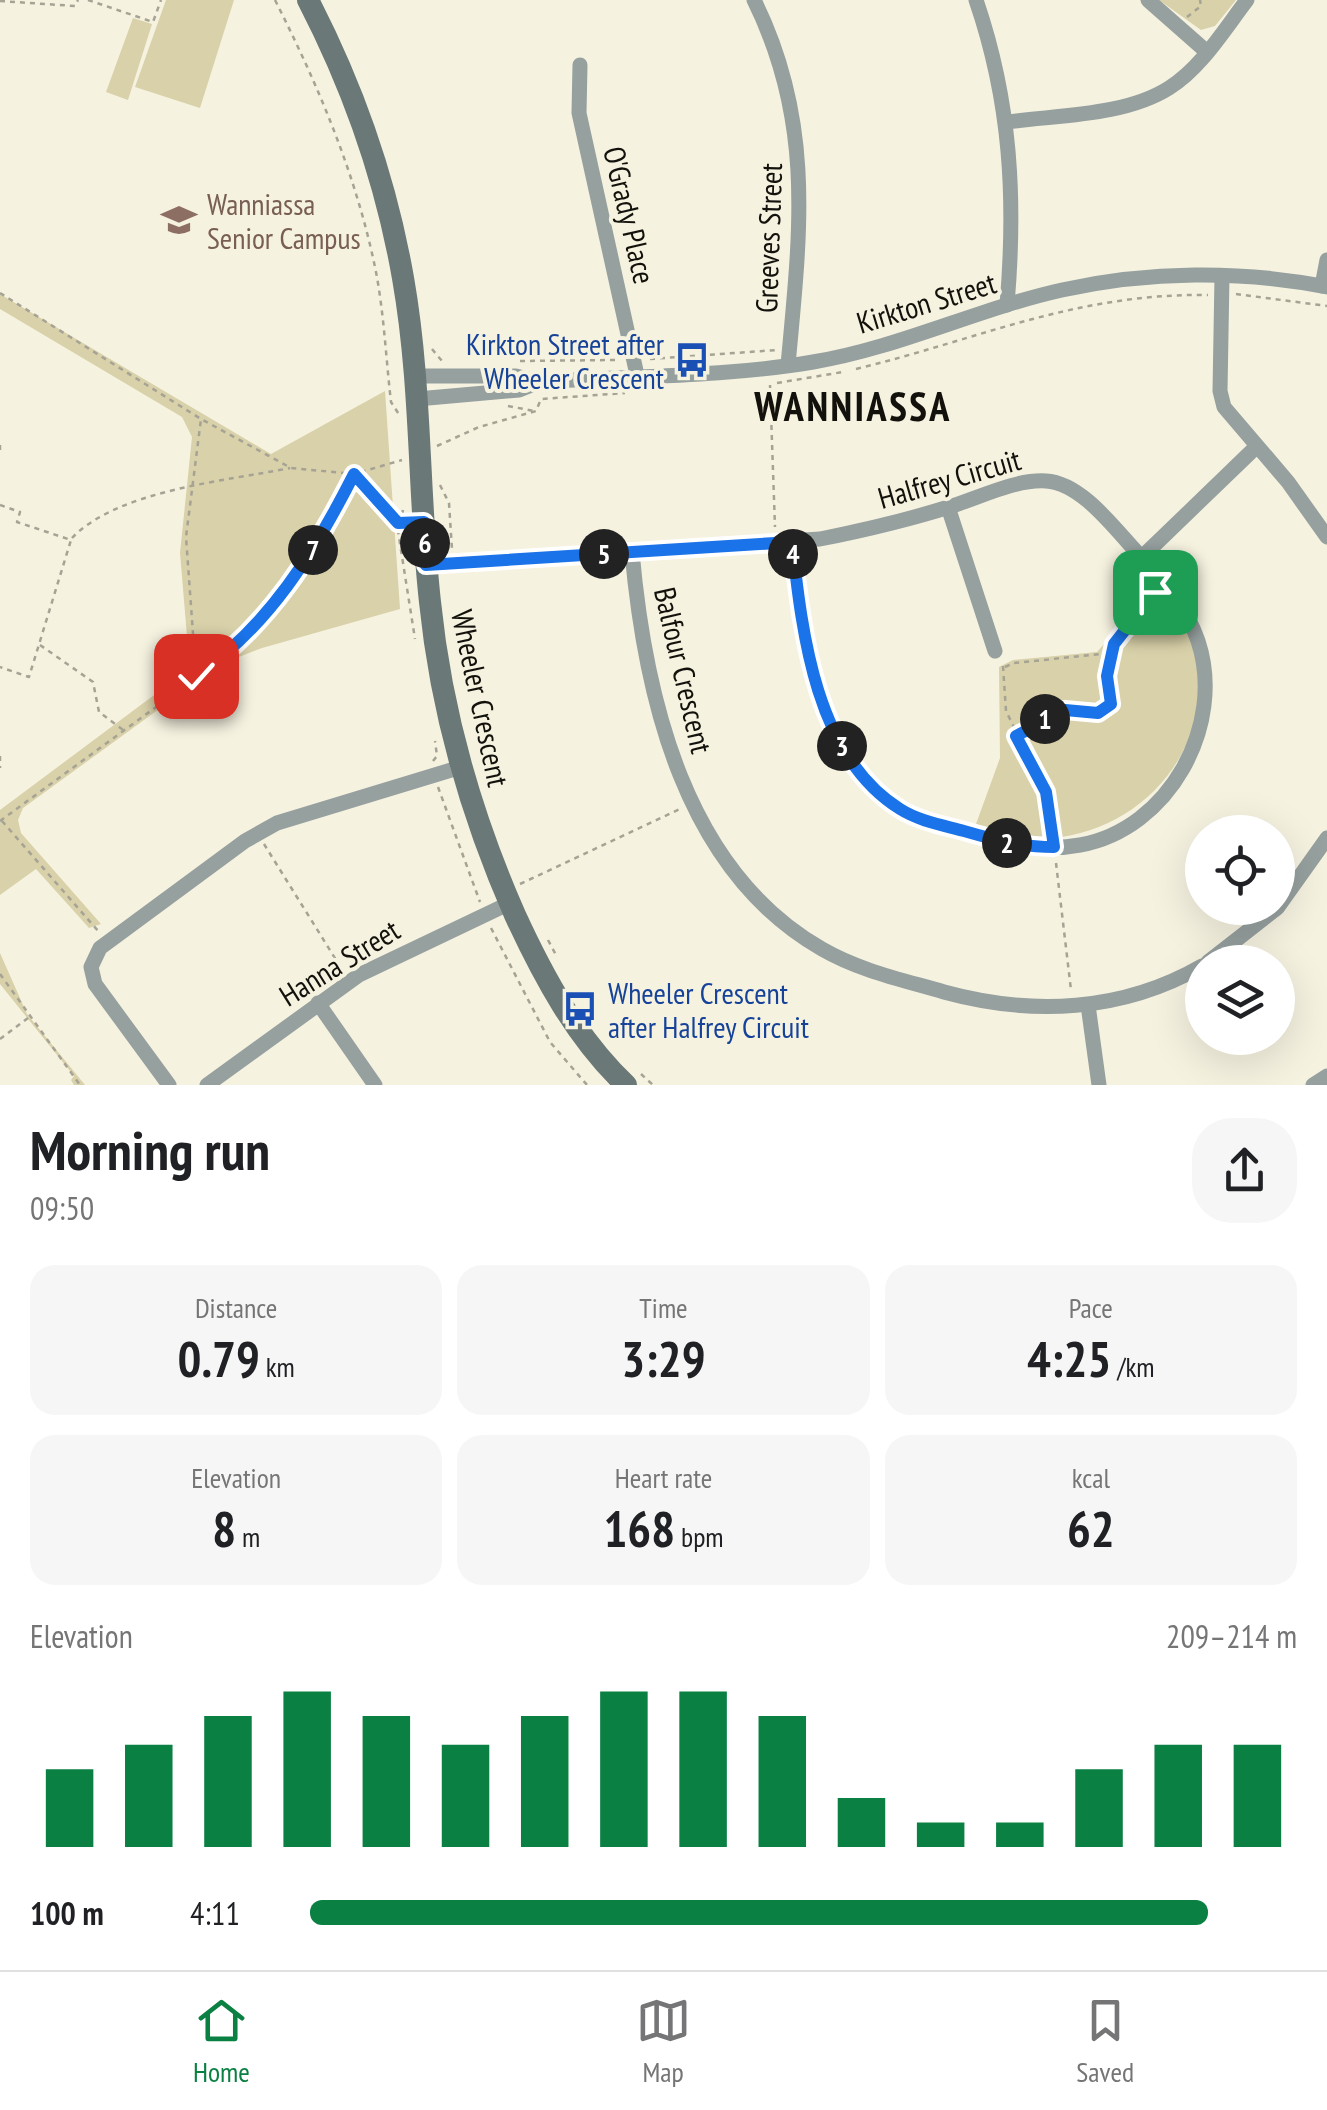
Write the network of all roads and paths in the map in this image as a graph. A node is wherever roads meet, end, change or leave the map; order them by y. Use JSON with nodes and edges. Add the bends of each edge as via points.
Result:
{"nodes":[{"id":1,"x":78,"y":0,"type":"edge"},
{"id":2,"x":88,"y":0,"type":"edge"},
{"id":3,"x":161,"y":0,"type":"edge"},
{"id":4,"x":275,"y":0,"type":"edge"},
{"id":5,"x":754,"y":0,"type":"edge"},
{"id":6,"x":976,"y":0,"type":"edge"},
{"id":7,"x":1148,"y":0,"type":"edge"},
{"id":8,"x":1200,"y":0,"type":"edge"},
{"id":9,"x":1247,"y":0,"type":"edge"},
{"id":10,"x":0,"y":1,"type":"edge"},
{"id":11,"x":313,"y":2,"type":"edge"},
{"id":12,"x":1175,"y":27,"type":"junction"},
{"id":13,"x":1207,"y":52,"type":"junction"},
{"id":14,"x":580,"y":65,"type":"dead end"},
{"id":15,"x":1008,"y":122,"type":"junction"},
{"id":16,"x":1327,"y":260,"type":"edge"},
{"id":17,"x":1222,"y":276,"type":"junction"},
{"id":18,"x":994,"y":278,"type":"dead end"},
{"id":19,"x":1325,"y":287,"type":"edge"},
{"id":20,"x":1247,"y":294,"type":"dead end"},
{"id":21,"x":1007,"y":306,"type":"junction"},
{"id":22,"x":1327,"y":306,"type":"edge"},
{"id":23,"x":930,"y":314,"type":"dead end"},
{"id":24,"x":428,"y":338,"type":"dead end"},
{"id":25,"x":777,"y":350,"type":"dead end"},
{"id":26,"x":616,"y":360,"type":"dead end"},
{"id":27,"x":646,"y":360,"type":"dead end"},
{"id":28,"x":520,"y":361,"type":"dead end"},
{"id":29,"x":444,"y":362,"type":"dead end"},
{"id":30,"x":788,"y":366,"type":"junction"},
{"id":31,"x":637,"y":376,"type":"junction"},
{"id":32,"x":539,"y":382,"type":"junction"},
{"id":33,"x":770,"y":383,"type":"dead end"},
{"id":34,"x":417,"y":388,"type":"junction"},
{"id":35,"x":496,"y":404,"type":"dead end"},
{"id":36,"x":536,"y":411,"type":"dead end"},
{"id":37,"x":400,"y":417,"type":"dead end"},
{"id":38,"x":201,"y":419,"type":"dead end"},
{"id":39,"x":0,"y":445,"type":"edge"},
{"id":40,"x":1256,"y":447,"type":"junction"},
{"id":41,"x":0,"y":452,"type":"edge"},
{"id":42,"x":424,"y":460,"type":"junction"},
{"id":43,"x":291,"y":468,"type":"dead end"},
{"id":44,"x":192,"y":488,"type":"junction"},
{"id":45,"x":0,"y":505,"type":"edge"},
{"id":46,"x":948,"y":507,"type":"junction"},
{"id":47,"x":424,"y":522,"type":"junction"},
{"id":48,"x":1327,"y":537,"type":"edge"},
{"id":49,"x":70,"y":540,"type":"junction"},
{"id":50,"x":452,"y":542,"type":"dead end"},
{"id":51,"x":784,"y":543,"type":"junction"},
{"id":52,"x":632,"y":552,"type":"junction"},
{"id":53,"x":1142,"y":558,"type":"junction"},
{"id":54,"x":426,"y":565,"type":"junction"},
{"id":55,"x":1161,"y":585,"type":"dead end"},
{"id":56,"x":39,"y":644,"type":"junction"},
{"id":57,"x":1114,"y":644,"type":"junction"},
{"id":58,"x":1000,"y":662,"type":"junction"},
{"id":59,"x":0,"y":667,"type":"edge"},
{"id":60,"x":196,"y":676,"type":"junction"},
{"id":61,"x":123,"y":730,"type":"junction"},
{"id":62,"x":1016,"y":736,"type":"junction"},
{"id":63,"x":0,"y":756,"type":"edge"},
{"id":64,"x":461,"y":767,"type":"junction"},
{"id":65,"x":0,"y":768,"type":"edge"},
{"id":66,"x":440,"y":795,"type":"dead end"},
{"id":67,"x":692,"y":803,"type":"junction"},
{"id":68,"x":1,"y":819,"type":"edge"},
{"id":69,"x":258,"y":834,"type":"junction"},
{"id":70,"x":1327,"y":838,"type":"edge"},
{"id":71,"x":1054,"y":847,"type":"junction"},
{"id":72,"x":515,"y":869,"type":"dead end"},
{"id":73,"x":1295,"y":882,"type":"edge"},
{"id":74,"x":518,"y":893,"type":"junction"},
{"id":75,"x":477,"y":895,"type":"dead end"},
{"id":76,"x":1254,"y":925,"type":"edge"},
{"id":77,"x":541,"y":926,"type":"dead end"},
{"id":78,"x":108,"y":942,"type":"junction"},
{"id":79,"x":498,"y":944,"type":"dead end"},
{"id":80,"x":1229,"y":945,"type":"edge"},
{"id":81,"x":558,"y":959,"type":"dead end"},
{"id":82,"x":0,"y":974,"type":"edge"},
{"id":83,"x":1185,"y":974,"type":"edge"},
{"id":84,"x":349,"y":982,"type":"junction"},
{"id":85,"x":318,"y":1002,"type":"junction"},
{"id":86,"x":1080,"y":1006,"type":"junction"},
{"id":87,"x":29,"y":1018,"type":"junction"},
{"id":88,"x":0,"y":1039,"type":"edge"},
{"id":89,"x":1327,"y":1076,"type":"edge"},
{"id":90,"x":631,"y":1078,"type":"edge"},
{"id":91,"x":80,"y":1085,"type":"edge"},
{"id":92,"x":169,"y":1085,"type":"edge"},
{"id":93,"x":207,"y":1085,"type":"edge"},
{"id":94,"x":375,"y":1085,"type":"edge"},
{"id":95,"x":586,"y":1085,"type":"edge"},
{"id":96,"x":653,"y":1085,"type":"edge"},
{"id":97,"x":1099,"y":1085,"type":"edge"},
{"id":98,"x":1313,"y":1085,"type":"edge"}],
"edges":[{"from":1,"to":10,"type":"path","via":[[75,6]]},
{"from":2,"to":3,"type":"path","via":[[153,22]]},
{"from":4,"to":37,"type":"path","via":[[312,74],[358,196],[376,275],[391,402]]},
{"from":5,"to":30,"type":"street","name":"Greeves Street","via":[[783,69],[800,157]]},
{"from":6,"to":15,"type":"street"},
{"from":7,"to":12,"type":"street"},
{"from":8,"to":12,"type":"path"},
{"from":9,"to":13,"type":"street"},
{"from":11,"to":34,"type":"street","name":"Wheeler Crescent","via":[[384,194]]},
{"from":12,"to":13,"type":"street"},
{"from":13,"to":15,"type":"street","via":[[1170,88],[1146,100]]},
{"from":14,"to":31,"type":"street","name":"O'Grady Place","via":[[579,113]]},
{"from":15,"to":21,"type":"street","via":[[1013,203]]},
{"from":16,"to":19,"type":"street"},
{"from":17,"to":19,"type":"street","name":"Kirkton Street"},
{"from":17,"to":21,"type":"street","name":"Kirkton Street","via":[[1114,280]]},
{"from":17,"to":40,"type":"street","via":[[1220,391],[1231,420]]},
{"from":18,"to":23,"type":"path","via":[[994,290]]},
{"from":20,"to":22,"type":"path"},
{"from":21,"to":30,"type":"street","name":"Kirkton Street","via":[[863,352]]},
{"from":24,"to":29,"type":"path"},
{"from":25,"to":27,"type":"path"},
{"from":26,"to":28,"type":"path"},
{"from":30,"to":31,"type":"street","name":"Kirkton Street"},
{"from":31,"to":32,"type":"street","name":"Kirkton Street"},
{"from":32,"to":34,"type":"street","name":"Kirkton Street","via":[[516,376]]},
{"from":32,"to":34,"type":"street","name":"Kirkton Street","via":[[519,390]]},
{"from":33,"to":51,"type":"path"},
{"from":34,"to":42,"type":"street","name":"Wheeler Crescent"},
{"from":35,"to":36,"type":"path"},
{"from":38,"to":44,"type":"path"},
{"from":39,"to":41,"type":"path"},
{"from":40,"to":48,"type":"street"},
{"from":40,"to":53,"type":"street"},
{"from":42,"to":47,"type":"street","name":"Wheeler Crescent"},
{"from":42,"to":50,"type":"path","via":[[450,503]]},
{"from":43,"to":44,"type":"path"},
{"from":44,"to":49,"type":"path","via":[[104,515]]},
{"from":44,"to":60,"type":"path","via":[[186,537]]},
{"from":45,"to":49,"type":"path","via":[[20,512],[17,522]]},
{"from":46,"to":51,"type":"street","name":"Halfrey Circuit","via":[[876,528]]},
{"from":46,"to":53,"type":"street","name":"Halfrey Circuit","via":[[1032,481],[1059,483]]},
{"from":46,"to":58,"type":"street"},
{"from":47,"to":54,"type":"street","name":"Wheeler Crescent"},
{"from":47,"to":60,"type":"path","via":[[398,523],[354,474],[320,540],[258,625]]},
{"from":49,"to":56,"type":"path"},
{"from":51,"to":52,"type":"street","name":"Halfrey Circuit"},
{"from":51,"to":71,"type":"street","name":"Halfrey Circuit","via":[[817,682],[858,772],[878,793],[924,820],[1015,845]]},
{"from":52,"to":54,"type":"street","name":"Halfrey Circuit"},
{"from":52,"to":67,"type":"street","name":"Balfour Crescent","via":[[658,707]]},
{"from":53,"to":71,"type":"street","name":"Halfrey Circuit","via":[[1179,601],[1198,642],[1205,676],[1198,742],[1153,807],[1109,836]]},
{"from":54,"to":64,"type":"street","name":"Wheeler Crescent"},
{"from":55,"to":57,"type":"path"},
{"from":56,"to":59,"type":"path","via":[[29,678]]},
{"from":56,"to":61,"type":"path","via":[[94,682],[99,712]]},
{"from":57,"to":58,"type":"path","via":[[1100,654]]},
{"from":57,"to":62,"type":"path","via":[[1107,676],[1112,699],[1105,710],[1065,710]]},
{"from":58,"to":62,"type":"path"},
{"from":60,"to":61,"type":"path"},
{"from":61,"to":68,"type":"path"},
{"from":62,"to":71,"type":"path","via":[[1046,792]]},
{"from":63,"to":65,"type":"path"},
{"from":64,"to":69,"type":"street","via":[[311,809]]},
{"from":64,"to":74,"type":"street","name":"Wheeler Crescent"},
{"from":66,"to":75,"type":"path"},
{"from":67,"to":74,"type":"path"},
{"from":67,"to":86,"type":"street","name":"Balfour Crescent","via":[[745,885],[822,949],[961,996],[1003,1005]]},
{"from":68,"to":78,"type":"path"},
{"from":69,"to":78,"type":"street"},
{"from":69,"to":84,"type":"path"},
{"from":70,"to":73,"type":"street","name":"Balfour Crescent"},
{"from":71,"to":86,"type":"path"},
{"from":72,"to":74,"type":"path"},
{"from":74,"to":84,"type":"street","name":"Hanna Street"},
{"from":74,"to":90,"type":"street","name":"Wheeler Crescent","via":[[568,1014],[594,1052]]},
{"from":76,"to":80,"type":"street","name":"Balfour Crescent"},
{"from":77,"to":81,"type":"path"},
{"from":78,"to":92,"type":"street","via":[[95,954],[95,984]]},
{"from":79,"to":95,"type":"path","via":[[550,1042]]},
{"from":82,"to":87,"type":"path"},
{"from":83,"to":86,"type":"street","name":"Balfour Crescent"},
{"from":84,"to":85,"type":"street","name":"Hanna Street"},
{"from":85,"to":93,"type":"street","name":"Hanna Street"},
{"from":85,"to":94,"type":"street"},
{"from":86,"to":97,"type":"street"},
{"from":87,"to":88,"type":"path"},
{"from":87,"to":91,"type":"path"},
{"from":89,"to":98,"type":"street"},
{"from":90,"to":96,"type":"path"}]}
